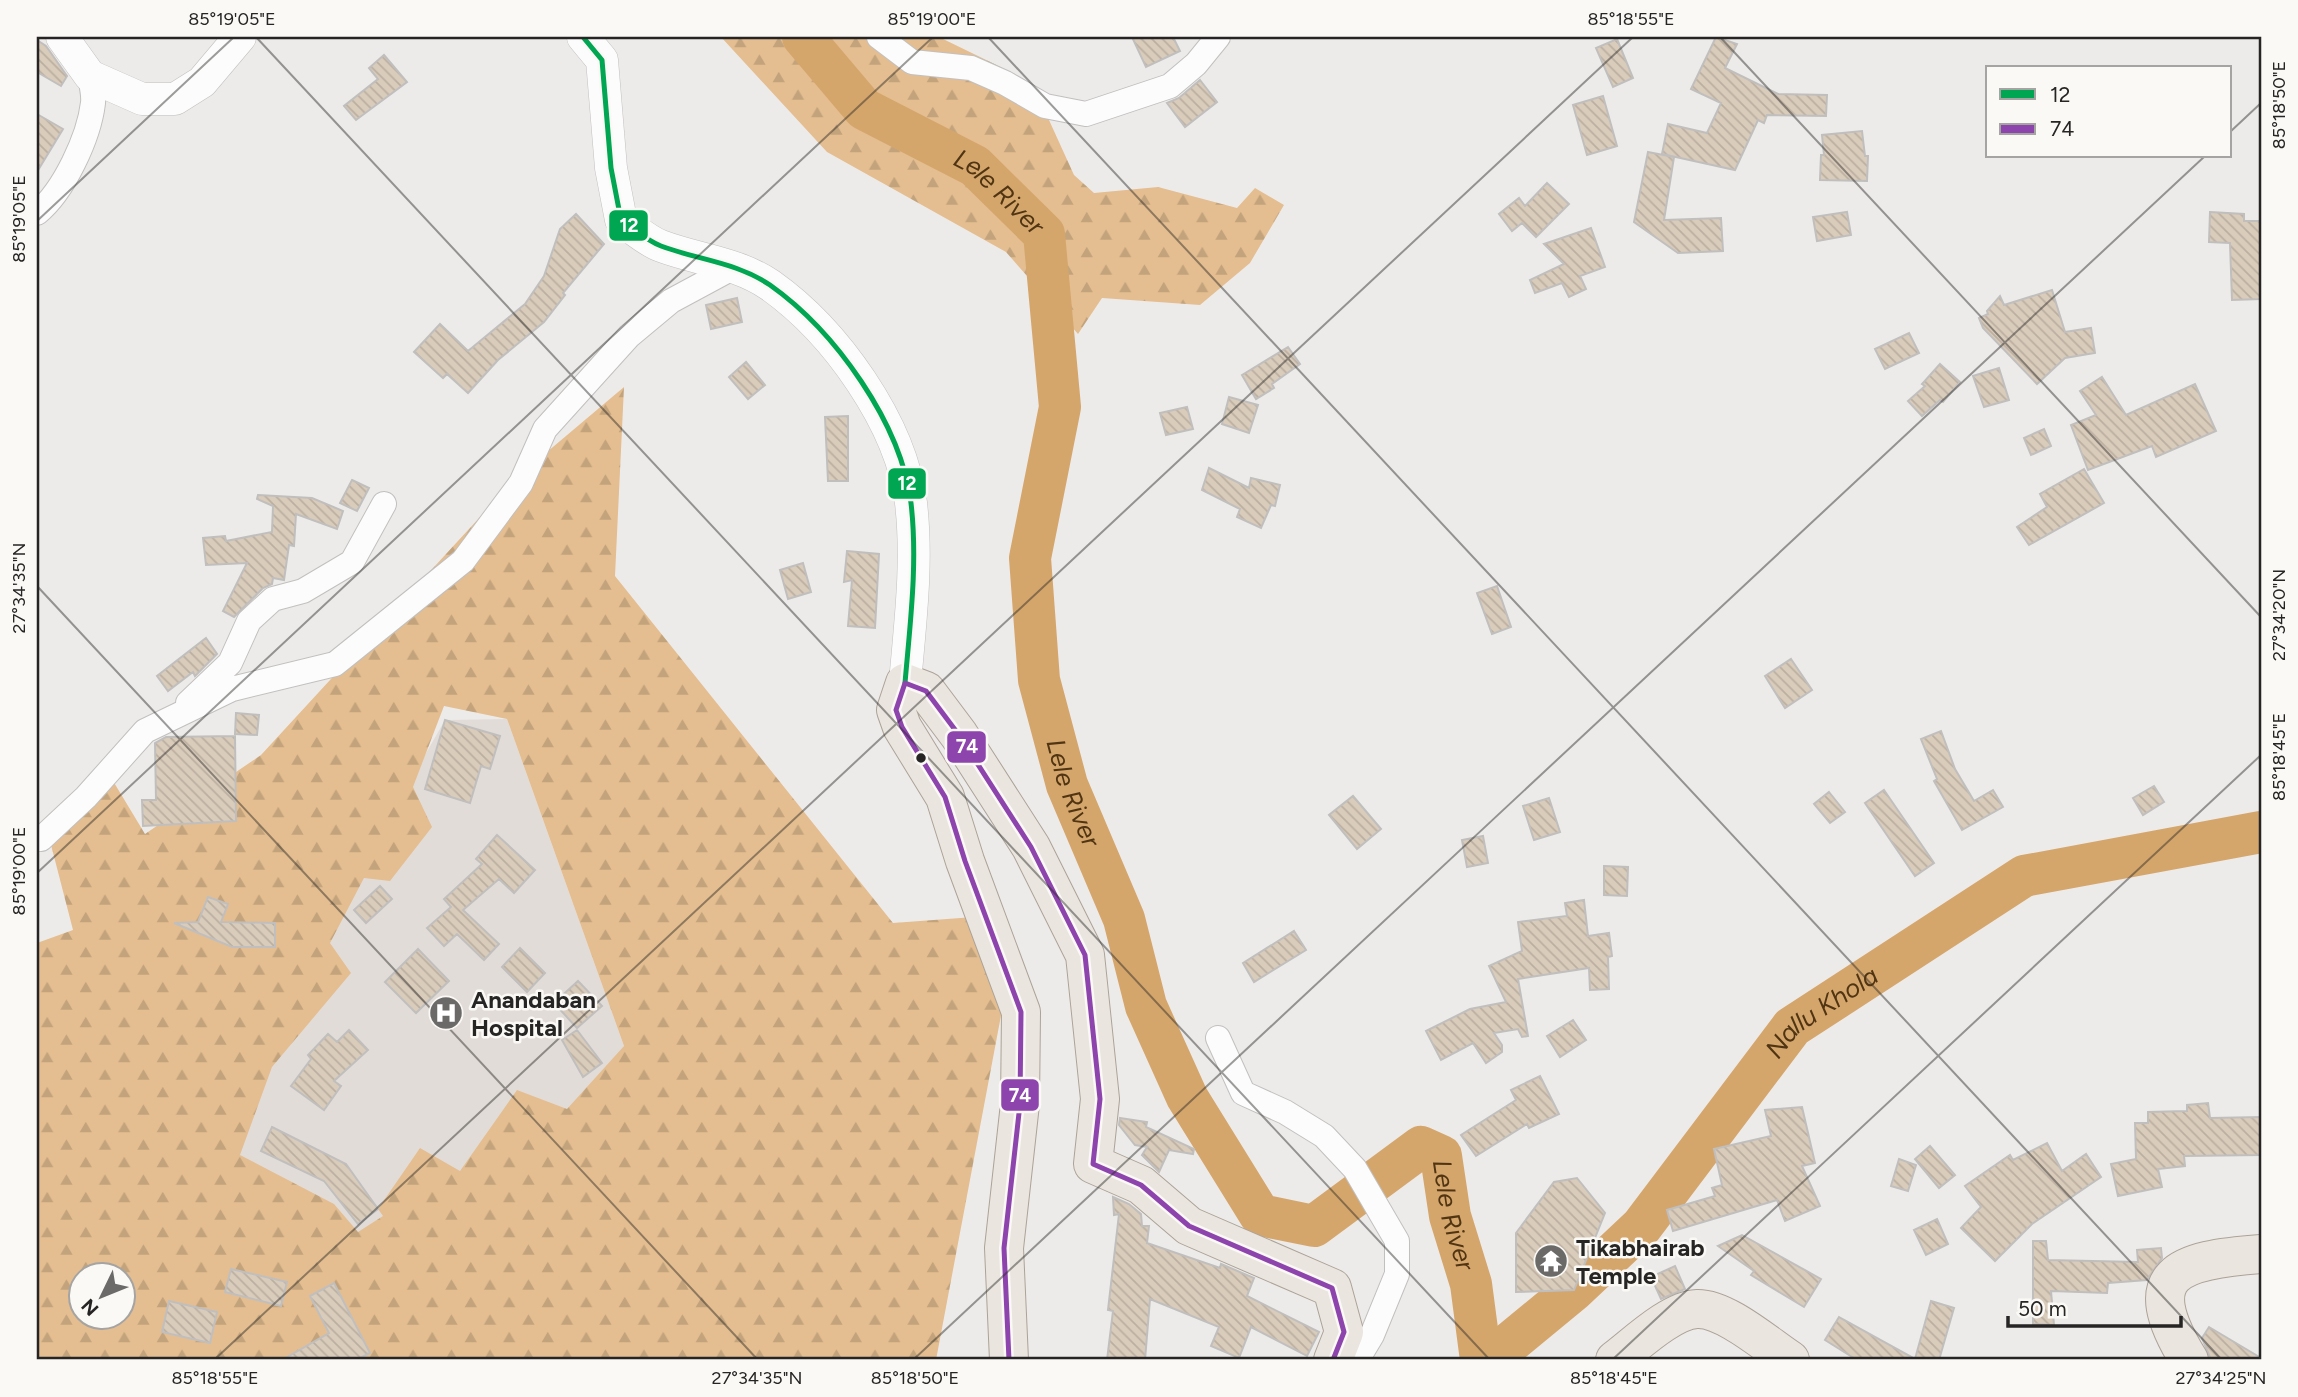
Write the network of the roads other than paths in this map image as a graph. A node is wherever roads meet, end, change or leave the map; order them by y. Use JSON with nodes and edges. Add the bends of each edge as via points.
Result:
{"nodes":[{"id":1,"x":62,"y":37,"type":"edge"},
{"id":2,"x":240,"y":37,"type":"edge"},
{"id":3,"x":583,"y":37,"type":"edge"},
{"id":4,"x":879,"y":37,"type":"edge"},
{"id":5,"x":1218,"y":37,"type":"edge"},
{"id":6,"x":90,"y":76,"type":"junction"},
{"id":7,"x":37,"y":213,"type":"edge"},
{"id":8,"x":736,"y":266,"type":"junction"},
{"id":9,"x":384,"y":504,"type":"dead end"},
{"id":10,"x":905,"y":683,"type":"junction"},
{"id":11,"x":173,"y":718,"type":"junction"},
{"id":12,"x":37,"y":838,"type":"edge"},
{"id":13,"x":1218,"y":1038,"type":"dead end"},
{"id":14,"x":2261,"y":1254,"type":"edge"},
{"id":15,"x":1009,"y":1360,"type":"edge"},
{"id":16,"x":1333,"y":1360,"type":"edge"},
{"id":17,"x":1357,"y":1360,"type":"edge"},
{"id":18,"x":1615,"y":1360,"type":"edge"},
{"id":19,"x":1790,"y":1360,"type":"edge"},
{"id":20,"x":2189,"y":1360,"type":"edge"}],
"edges":[{"from":1,"to":6,"type":"street"},
{"from":2,"to":6,"type":"street","via":[[202,82],[175,99],[142,99]]},
{"from":3,"to":8,"type":"street","via":[[602,60],[611,168],[621,220],[658,245]]},
{"from":4,"to":5,"type":"street","via":[[912,62],[971,68],[1045,106],[1086,114],[1170,86]]},
{"from":6,"to":7,"type":"street","via":[[94,101],[81,147],[47,205]]},
{"from":8,"to":10,"type":"street","via":[[770,285],[828,338],[857,375],[899,453],[911,502],[914,573]]},
{"from":8,"to":11,"type":"street","via":[[671,302],[629,336],[545,429],[521,483],[463,561],[335,664],[232,689]]},
{"from":9,"to":11,"type":"street","via":[[352,562],[303,591],[274,599],[249,621],[230,663]]},
{"from":10,"to":15,"type":"main road","via":[[896,710],[945,797],[1021,1012],[1020,1104],[1004,1248]]},
{"from":10,"to":16,"type":"main road","via":[[926,691],[959,735],[1031,847],[1085,955],[1100,1099],[1093,1164],[1141,1185],[1189,1226],[1332,1288],[1344,1332]]},
{"from":11,"to":12,"type":"street","via":[[145,731],[86,797]]},
{"from":13,"to":17,"type":"street","via":[[1243,1093],[1324,1136],[1355,1169],[1397,1241],[1397,1274],[1373,1335]]},
{"from":14,"to":20,"type":"main road","via":[[2190,1264],[2171,1278],[2164,1292],[2164,1307]]},
{"from":18,"to":19,"type":"main road","via":[[1659,1327],[1697,1309],[1737,1324]]}]}
